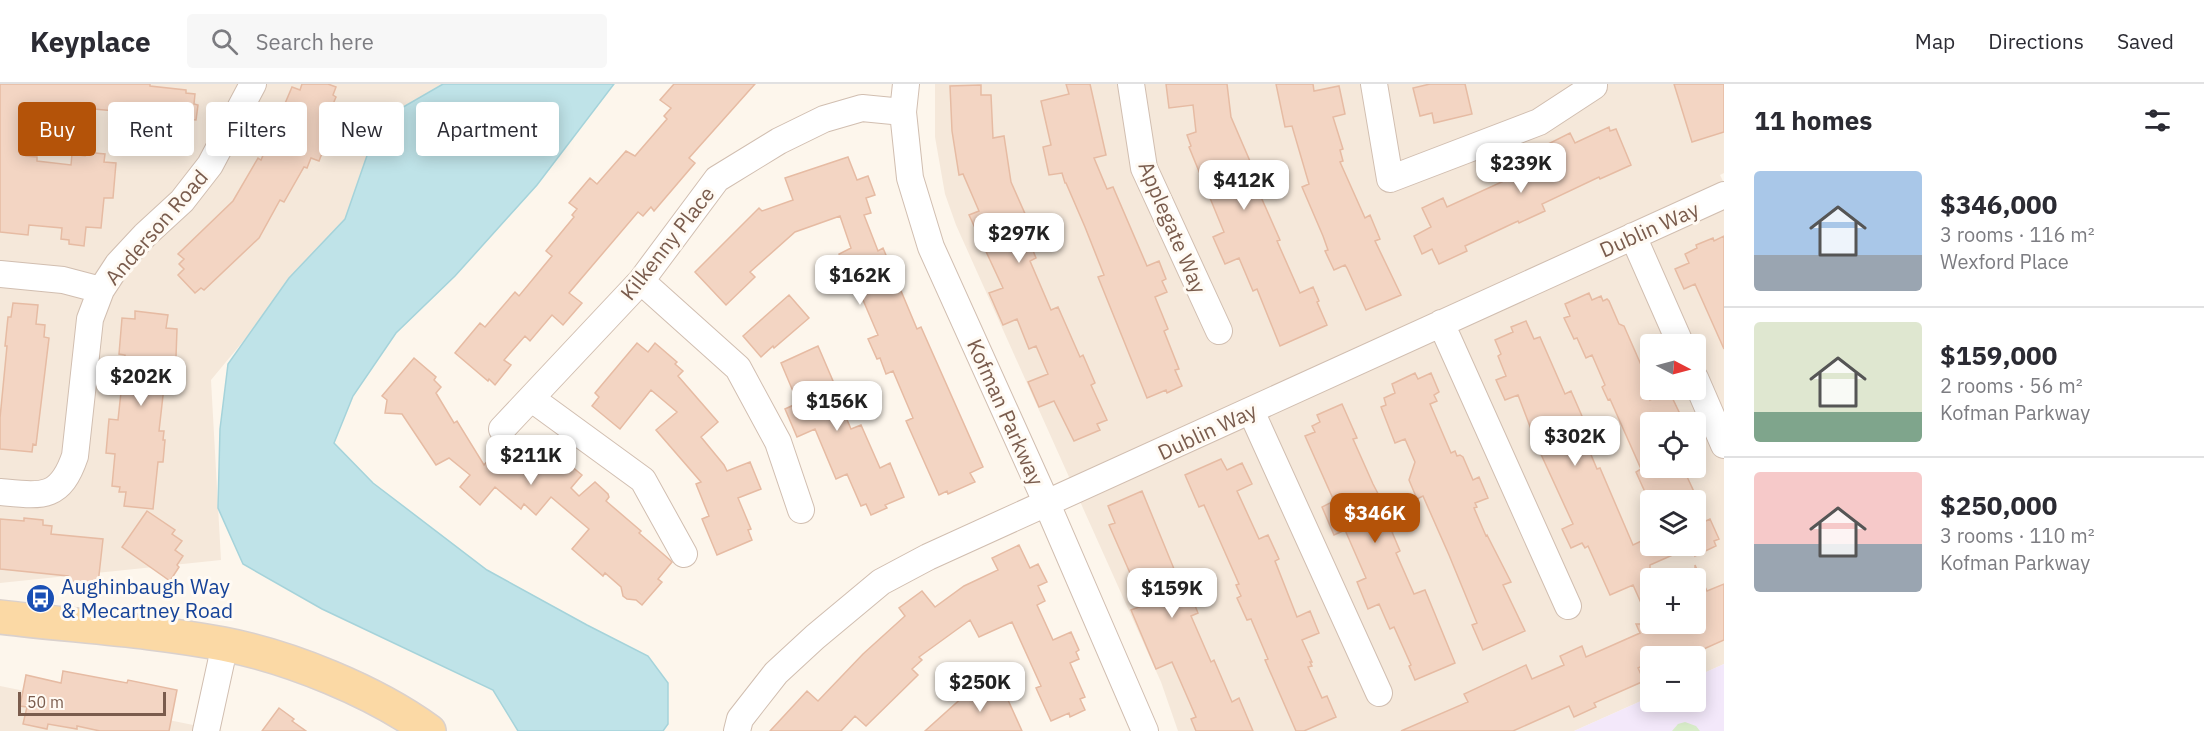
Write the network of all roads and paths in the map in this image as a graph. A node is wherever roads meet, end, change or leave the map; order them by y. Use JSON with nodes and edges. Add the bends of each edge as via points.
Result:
{"nodes":[{"id":1,"x":254,"y":84,"type":"edge"},
{"id":2,"x":906,"y":84,"type":"edge"},
{"id":3,"x":1131,"y":84,"type":"edge"},
{"id":4,"x":1374,"y":84,"type":"edge"},
{"id":5,"x":1594,"y":84,"type":"edge"},
{"id":6,"x":903,"y":112,"type":"junction"},
{"id":7,"x":1724,"y":195,"type":"edge"},
{"id":8,"x":1633,"y":236,"type":"junction"},
{"id":9,"x":0,"y":274,"type":"edge"},
{"id":10,"x":641,"y":281,"type":"junction"},
{"id":11,"x":101,"y":290,"type":"junction"},
{"id":12,"x":1441,"y":323,"type":"junction"},
{"id":13,"x":1219,"y":331,"type":"dead end"},
{"id":14,"x":1676,"y":334,"type":"edge"},
{"id":15,"x":532,"y":399,"type":"junction"},
{"id":16,"x":1705,"y":400,"type":"edge"},
{"id":17,"x":1251,"y":411,"type":"junction"},
{"id":18,"x":502,"y":429,"type":"dead end"},
{"id":19,"x":1724,"y":445,"type":"edge"},
{"id":20,"x":0,"y":492,"type":"edge"},
{"id":21,"x":1047,"y":504,"type":"junction"},
{"id":22,"x":801,"y":510,"type":"dead end"},
{"id":23,"x":684,"y":554,"type":"dead end"},
{"id":24,"x":1568,"y":606,"type":"dead end"},
{"id":25,"x":0,"y":618,"type":"edge"},
{"id":26,"x":225,"y":644,"type":"junction"},
{"id":27,"x":1379,"y":693,"type":"dead end"},
{"id":28,"x":1138,"y":728,"type":"edge"},
{"id":29,"x":206,"y":731,"type":"edge"},
{"id":30,"x":429,"y":731,"type":"edge"},
{"id":31,"x":737,"y":731,"type":"edge"}],
"edges":[{"from":1,"to":11,"type":"street","name":"Anderson Road","via":[[210,165],[182,201],[118,264]]},
{"from":2,"to":6,"type":"street","name":"Kofman Parkway"},
{"from":3,"to":13,"type":"street","name":"Applegate Way","via":[[1144,168]]},
{"from":4,"to":5,"type":"street","via":[[1390,180],[1539,122]]},
{"from":6,"to":10,"type":"street","name":"Kilkenny Place","via":[[862,108],[824,119],[717,179]]},
{"from":6,"to":21,"type":"street","name":"Kofman Parkway","via":[[910,178],[931,247]]},
{"from":7,"to":8,"type":"street","name":"Dublin Way"},
{"from":8,"to":12,"type":"street","name":"Dublin Way"},
{"from":8,"to":14,"type":"street"},
{"from":9,"to":11,"type":"street","via":[[63,280]]},
{"from":10,"to":15,"type":"street","name":"Kilkenny Place"},
{"from":10,"to":22,"type":"street","via":[[738,368],[778,442]]},
{"from":11,"to":20,"type":"street","name":"Anderson Road","via":[[90,319],[75,456],[68,476],[54,491],[31,495]]},
{"from":12,"to":17,"type":"street","name":"Dublin Way"},
{"from":12,"to":24,"type":"street"},
{"from":15,"to":18,"type":"street","name":"Kilkenny Place"},
{"from":15,"to":23,"type":"street","via":[[642,480]]},
{"from":16,"to":19,"type":"street"},
{"from":17,"to":21,"type":"street","name":"Dublin Way"},
{"from":17,"to":27,"type":"street"},
{"from":21,"to":28,"type":"street","name":"Kofman Parkway"},
{"from":21,"to":31,"type":"street","name":"Dublin Way","via":[[881,582],[776,673],[740,719]]},
{"from":25,"to":26,"type":"main road"},
{"from":26,"to":29,"type":"street"},
{"from":26,"to":30,"type":"main road","via":[[320,674],[380,701]]}]}
